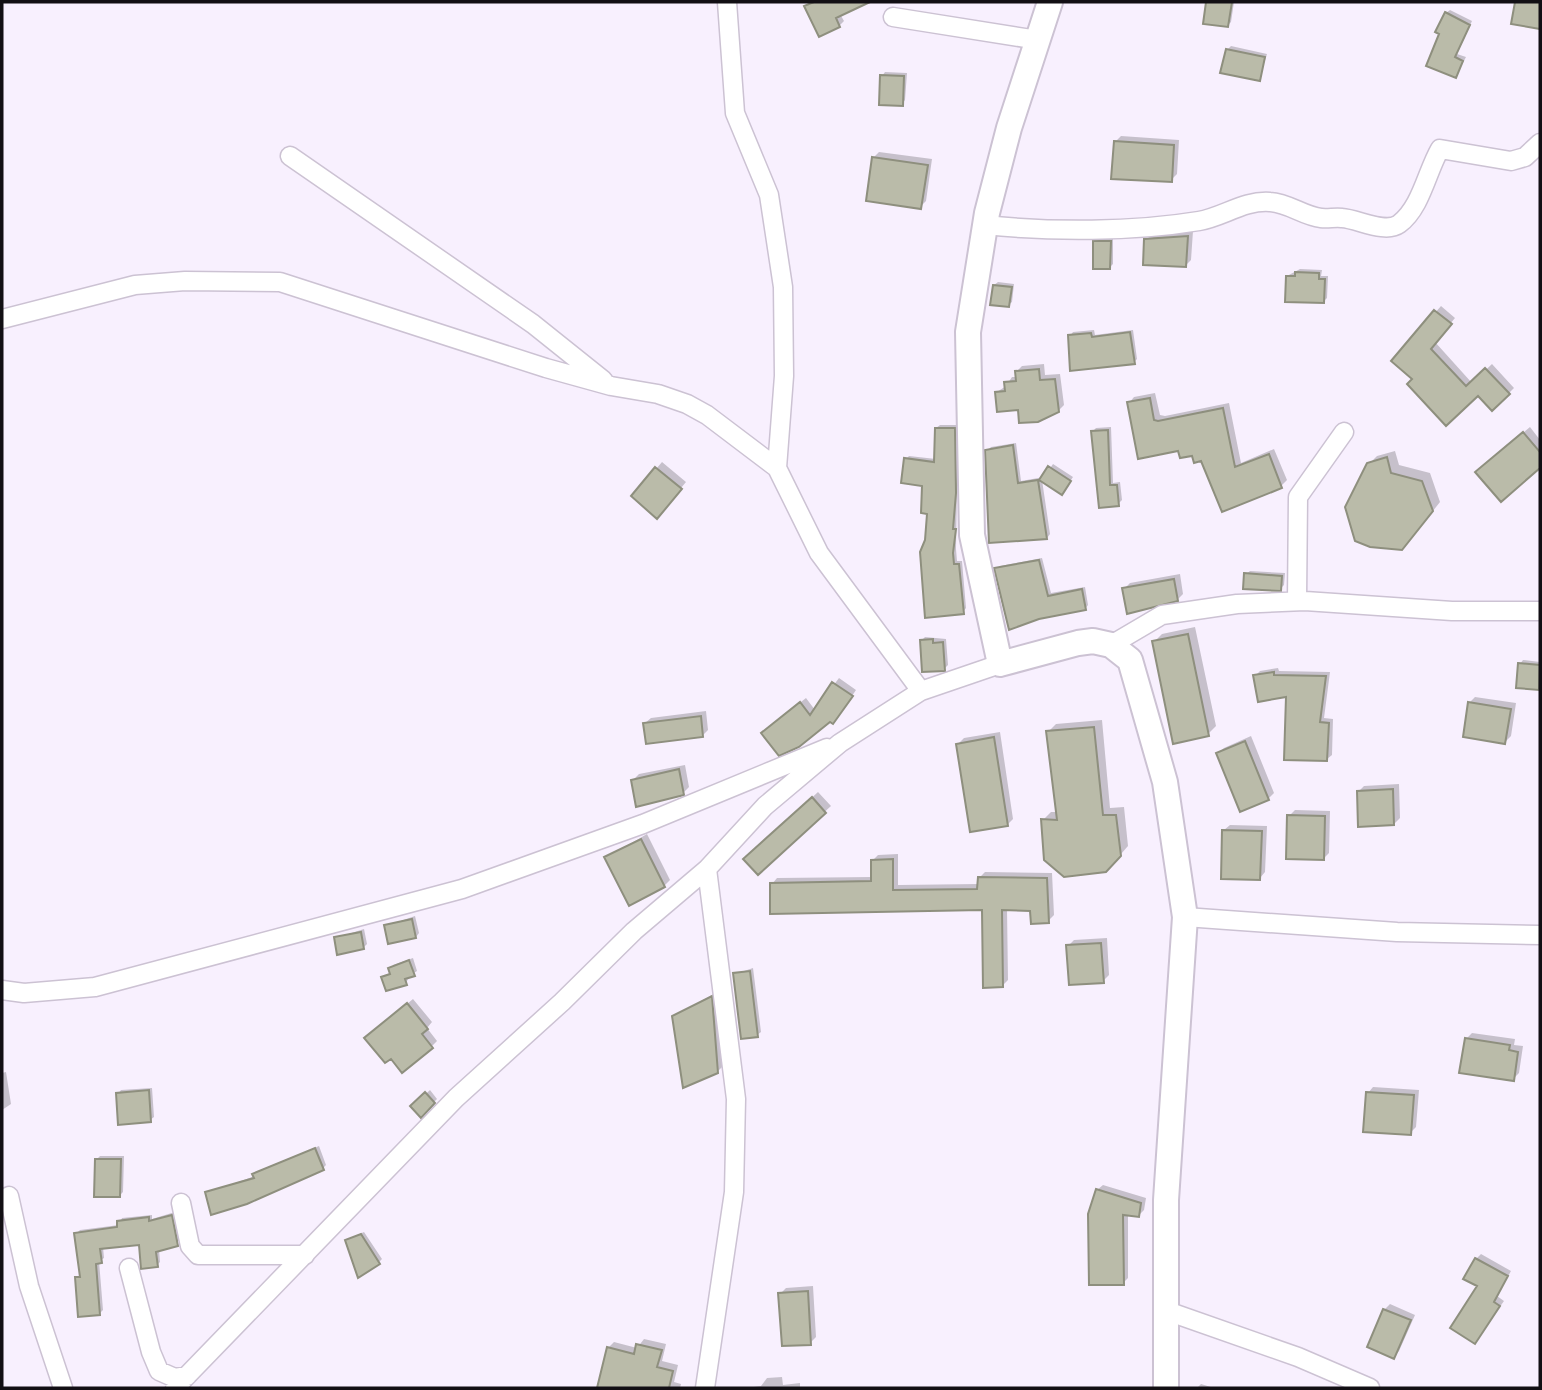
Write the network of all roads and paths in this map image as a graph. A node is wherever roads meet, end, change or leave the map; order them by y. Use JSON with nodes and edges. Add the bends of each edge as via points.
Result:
{"nodes":[{"id":1,"x":727,"y":2,"type":"edge"},
{"id":2,"x":913,"y":2,"type":"edge"},
{"id":3,"x":1050,"y":2,"type":"edge"},
{"id":4,"x":893,"y":17,"type":"dead end"},
{"id":5,"x":913,"y":20,"type":"junction"},
{"id":6,"x":1038,"y":40,"type":"junction"},
{"id":7,"x":1540,"y":143,"type":"edge"},
{"id":8,"x":290,"y":156,"type":"dead end"},
{"id":9,"x":985,"y":225,"type":"junction"},
{"id":10,"x":2,"y":319,"type":"edge"},
{"id":11,"x":611,"y":386,"type":"junction"},
{"id":12,"x":1344,"y":432,"type":"dead end"},
{"id":13,"x":777,"y":468,"type":"junction"},
{"id":14,"x":1297,"y":601,"type":"junction"},
{"id":15,"x":1540,"y":611,"type":"edge"},
{"id":16,"x":1111,"y":645,"type":"junction"},
{"id":17,"x":1000,"y":664,"type":"junction"},
{"id":18,"x":922,"y":691,"type":"junction"},
{"id":19,"x":840,"y":743,"type":"junction"},
{"id":20,"x":707,"y":869,"type":"junction"},
{"id":21,"x":1185,"y":917,"type":"junction"},
{"id":22,"x":1540,"y":935,"type":"edge"},
{"id":23,"x":2,"y":990,"type":"edge"},
{"id":24,"x":9,"y":1196,"type":"dead end"},
{"id":25,"x":181,"y":1203,"type":"dead end"},
{"id":26,"x":305,"y":1255,"type":"junction"},
{"id":27,"x":130,"y":1268,"type":"dead end"},
{"id":28,"x":1167,"y":1311,"type":"junction"},
{"id":29,"x":181,"y":1382,"type":"edge"},
{"id":30,"x":63,"y":1388,"type":"edge"},
{"id":31,"x":705,"y":1388,"type":"edge"},
{"id":32,"x":1166,"y":1388,"type":"edge"},
{"id":33,"x":1370,"y":1388,"type":"edge"}],
"edges":[{"from":1,"to":13,"type":"street","via":[[735,113],[769,195],[783,287],[784,376]]},
{"from":2,"to":5,"type":"street"},
{"from":3,"to":6,"type":"street"},
{"from":4,"to":5,"type":"street"},
{"from":5,"to":6,"type":"street"},
{"from":6,"to":9,"type":"street","via":[[1009,128]]},
{"from":7,"to":9,"type":"street","via":[[1525,157],[1511,161],[1440,149],[1413,205],[1398,225],[1386,227],[1320,218],[1270,202],[1251,203],[1197,221],[1114,229],[1045,231]]},
{"from":8,"to":11,"type":"street","via":[[533,324]]},
{"from":9,"to":17,"type":"street","via":[[968,332],[970,504],[976,564]]},
{"from":10,"to":11,"type":"street","via":[[135,285],[280,282]]},
{"from":11,"to":13,"type":"street","via":[[687,404]]},
{"from":12,"to":14,"type":"street","via":[[1298,497]]},
{"from":13,"to":18,"type":"street","via":[[819,553]]},
{"from":14,"to":15,"type":"street","via":[[1452,611]]},
{"from":14,"to":16,"type":"street","via":[[1204,607],[1162,615]]},
{"from":16,"to":17,"type":"street","via":[[1078,643]]},
{"from":16,"to":21,"type":"street","via":[[1130,660],[1141,689],[1165,782]]},
{"from":17,"to":18,"type":"street"},
{"from":18,"to":19,"type":"street"},
{"from":19,"to":20,"type":"street","via":[[765,806]]},
{"from":19,"to":23,"type":"street","via":[[643,824],[462,889],[95,987],[24,993]]},
{"from":20,"to":26,"type":"street","via":[[456,1098]]},
{"from":20,"to":31,"type":"street","via":[[736,1099],[734,1192]]},
{"from":21,"to":22,"type":"street","via":[[1397,932]]},
{"from":21,"to":28,"type":"street","via":[[1166,1200]]},
{"from":24,"to":30,"type":"street","via":[[29,1286]]},
{"from":25,"to":26,"type":"street","via":[[190,1246],[198,1255]]},
{"from":26,"to":29,"type":"street"},
{"from":27,"to":29,"type":"street","via":[[159,1371]]},
{"from":28,"to":32,"type":"street"},
{"from":28,"to":33,"type":"street"}]}
